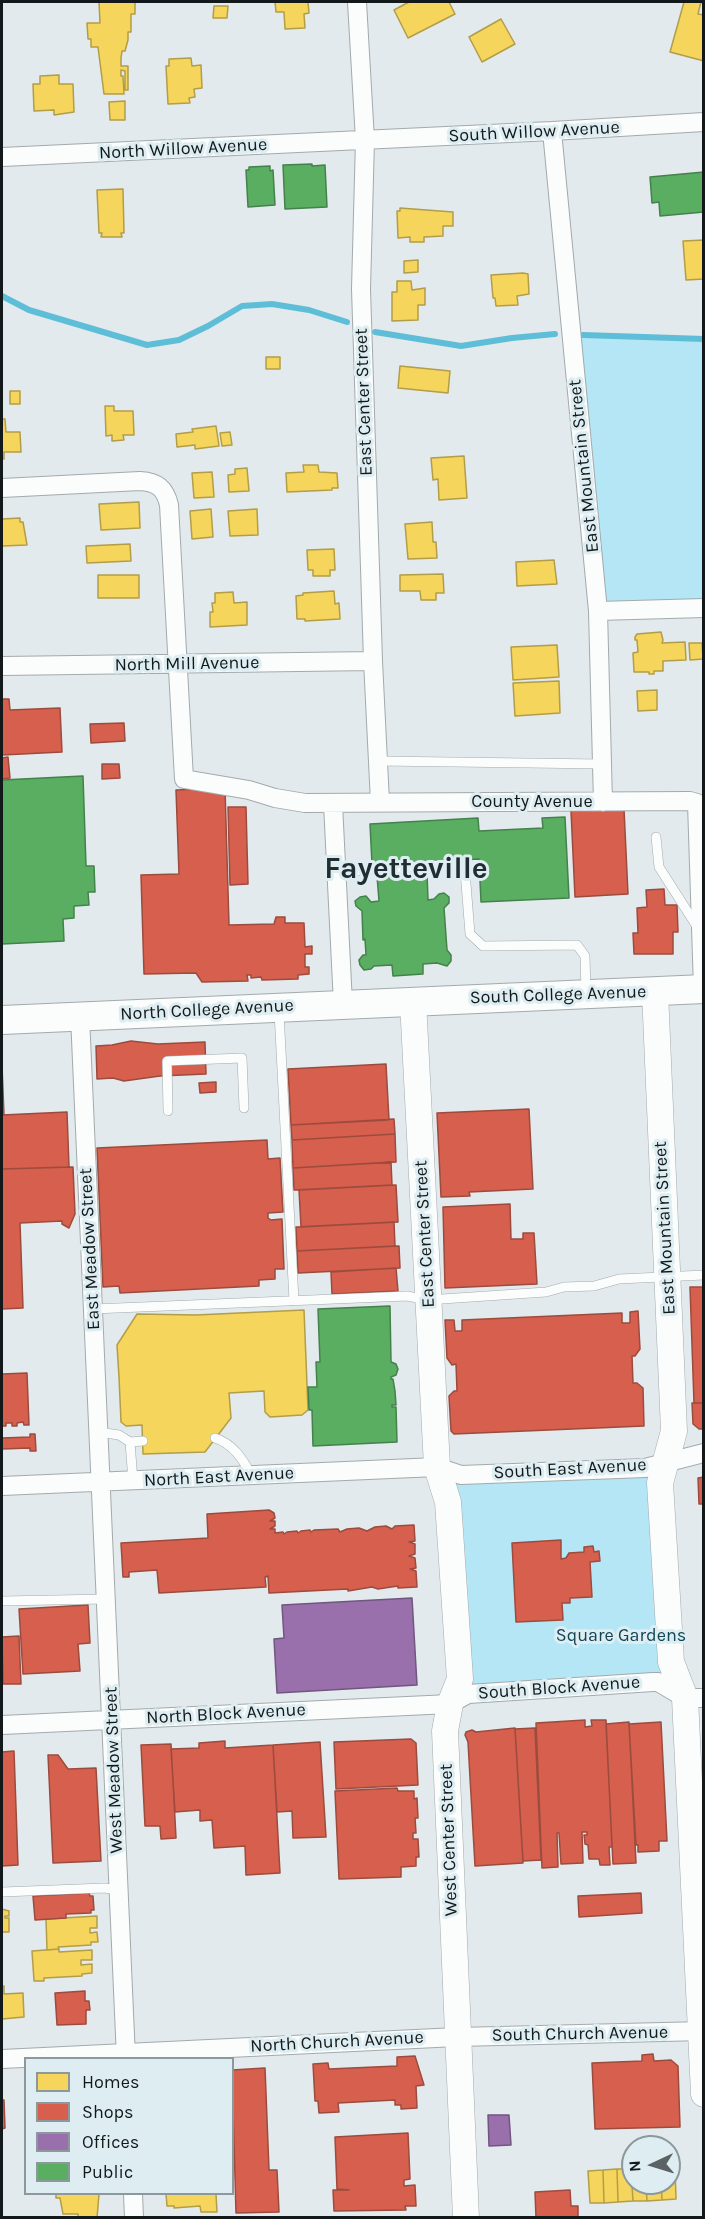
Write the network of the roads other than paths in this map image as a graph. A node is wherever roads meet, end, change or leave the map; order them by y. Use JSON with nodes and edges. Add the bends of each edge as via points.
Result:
{"nodes":[{"id":1,"x":357,"y":2,"type":"edge"},
{"id":2,"x":704,"y":122,"type":"edge"},
{"id":3,"x":552,"y":131,"type":"junction"},
{"id":4,"x":365,"y":140,"type":"junction"},
{"id":5,"x":2,"y":157,"type":"edge"},
{"id":6,"x":2,"y":488,"type":"edge"},
{"id":7,"x":704,"y":608,"type":"edge"},
{"id":8,"x":598,"y":611,"type":"junction"},
{"id":9,"x":373,"y":661,"type":"junction"},
{"id":10,"x":178,"y":664,"type":"junction"},
{"id":11,"x":2,"y":666,"type":"edge"},
{"id":12,"x":378,"y":761,"type":"junction"},
{"id":13,"x":602,"y":764,"type":"junction"},
{"id":14,"x":380,"y":802,"type":"junction"},
{"id":15,"x":603,"y":802,"type":"junction"},
{"id":16,"x":700,"y":803,"type":"edge"},
{"id":17,"x":333,"y":804,"type":"junction"},
{"id":18,"x":656,"y":837,"type":"dead end"},
{"id":19,"x":337,"y":872,"type":"junction"},
{"id":20,"x":700,"y":930,"type":"junction"},
{"id":21,"x":703,"y":989,"type":"edge"},
{"id":22,"x":655,"y":992,"type":"junction"},
{"id":23,"x":586,"y":994,"type":"junction"},
{"id":24,"x":413,"y":1001,"type":"junction"},
{"id":25,"x":342,"y":1004,"type":"junction"},
{"id":26,"x":279,"y":1007,"type":"junction"},
{"id":27,"x":80,"y":1016,"type":"junction"},
{"id":28,"x":2,"y":1020,"type":"edge"},
{"id":29,"x":244,"y":1108,"type":"dead end"},
{"id":30,"x":168,"y":1111,"type":"dead end"},
{"id":31,"x":704,"y":1275,"type":"edge"},
{"id":32,"x":667,"y":1277,"type":"junction"},
{"id":33,"x":428,"y":1300,"type":"junction"},
{"id":34,"x":294,"y":1301,"type":"junction"},
{"id":35,"x":93,"y":1309,"type":"junction"},
{"id":36,"x":98,"y":1432,"type":"junction"},
{"id":37,"x":215,"y":1438,"type":"dead end"},
{"id":38,"x":143,"y":1441,"type":"dead end"},
{"id":39,"x":130,"y":1442,"type":"junction"},
{"id":40,"x":704,"y":1453,"type":"edge"},
{"id":41,"x":664,"y":1463,"type":"junction"},
{"id":42,"x":437,"y":1467,"type":"junction"},
{"id":43,"x":251,"y":1475,"type":"junction"},
{"id":44,"x":133,"y":1481,"type":"junction"},
{"id":45,"x":100,"y":1482,"type":"junction"},
{"id":46,"x":2,"y":1486,"type":"edge"},
{"id":47,"x":106,"y":1599,"type":"junction"},
{"id":48,"x":2,"y":1601,"type":"edge"},
{"id":49,"x":694,"y":1698,"type":"edge"},
{"id":50,"x":450,"y":1704,"type":"junction"},
{"id":51,"x":112,"y":1719,"type":"junction"},
{"id":52,"x":2,"y":1725,"type":"edge"},
{"id":53,"x":119,"y":1890,"type":"junction"},
{"id":54,"x":2,"y":1892,"type":"edge"},
{"id":55,"x":702,"y":2031,"type":"edge"},
{"id":56,"x":457,"y":2037,"type":"junction"},
{"id":57,"x":126,"y":2055,"type":"edge"},
{"id":58,"x":64,"y":2057,"type":"edge"},
{"id":59,"x":24,"y":2058,"type":"edge"},
{"id":60,"x":2,"y":2059,"type":"edge"},
{"id":61,"x":704,"y":2094,"type":"edge"},
{"id":62,"x":133,"y":2195,"type":"edge"},
{"id":63,"x":134,"y":2217,"type":"edge"},
{"id":64,"x":466,"y":2217,"type":"edge"}],
"edges":[{"from":1,"to":4,"type":"street","name":"East Center Street"},
{"from":2,"to":3,"type":"street","name":"South Willow Avenue"},
{"from":3,"to":4,"type":"street","name":"South Willow Avenue"},
{"from":3,"to":8,"type":"street","name":"East Mountain Street"},
{"from":4,"to":5,"type":"street","name":"North Willow Avenue"},
{"from":4,"to":9,"type":"street","name":"East Center Street","via":[[361,288]]},
{"from":6,"to":10,"type":"street","via":[[140,481],[159,485],[167,494],[169,505]]},
{"from":7,"to":8,"type":"street"},
{"from":8,"to":13,"type":"street","name":"East Mountain Street"},
{"from":9,"to":10,"type":"street","name":"North Mill Avenue"},
{"from":9,"to":12,"type":"street","name":"East Center Street"},
{"from":10,"to":11,"type":"street","name":"North Mill Avenue"},
{"from":10,"to":17,"type":"street","name":"County Avenue","via":[[184,779],[304,803]]},
{"from":12,"to":13,"type":"lane"},
{"from":12,"to":14,"type":"street","name":"East Center Street"},
{"from":13,"to":15,"type":"street","name":"East Mountain Street"},
{"from":14,"to":15,"type":"street","name":"County Avenue"},
{"from":14,"to":17,"type":"street","name":"County Avenue"},
{"from":15,"to":16,"type":"street","name":"County Avenue"},
{"from":16,"to":20,"type":"street","name":"County Avenue"},
{"from":17,"to":19,"type":"street"},
{"from":18,"to":20,"type":"lane","via":[[659,867]]},
{"from":19,"to":23,"type":"lane","via":[[457,864],[465,871],[470,934],[483,946],[577,945],[585,957]]},
{"from":19,"to":25,"type":"street"},
{"from":20,"to":21,"type":"street","name":"County Avenue"},
{"from":21,"to":22,"type":"main road","name":"South College Avenue"},
{"from":22,"to":23,"type":"main road","name":"South College Avenue"},
{"from":22,"to":32,"type":"street","name":"East Mountain Street"},
{"from":23,"to":24,"type":"main road","name":"South College Avenue"},
{"from":24,"to":25,"type":"main road","name":"North College Avenue"},
{"from":24,"to":33,"type":"street","name":"East Center Street"},
{"from":25,"to":26,"type":"main road","name":"North College Avenue"},
{"from":26,"to":27,"type":"main road","name":"North College Avenue"},
{"from":26,"to":34,"type":"lane"},
{"from":27,"to":28,"type":"main road","name":"North College Avenue"},
{"from":27,"to":35,"type":"street","name":"East Meadow Street"},
{"from":29,"to":30,"type":"lane","via":[[242,1058],[167,1061]]},
{"from":31,"to":32,"type":"lane"},
{"from":32,"to":33,"type":"lane","via":[[619,1279],[546,1292]]},
{"from":32,"to":41,"type":"street","name":"East Mountain Street","via":[[674,1431]]},
{"from":33,"to":34,"type":"lane","via":[[408,1296]]},
{"from":33,"to":42,"type":"street","name":"East Center Street"},
{"from":34,"to":35,"type":"lane"},
{"from":35,"to":36,"type":"street","name":"East Meadow Street"},
{"from":36,"to":39,"type":"lane","via":[[119,1435]]},
{"from":36,"to":45,"type":"street","name":"East Meadow Street"},
{"from":37,"to":43,"type":"lane","via":[[225,1441]]},
{"from":38,"to":39,"type":"lane"},
{"from":39,"to":44,"type":"lane"},
{"from":40,"to":41,"type":"street","name":"South East Avenue"},
{"from":41,"to":42,"type":"street","name":"South East Avenue","via":[[645,1468],[461,1475]]},
{"from":41,"to":49,"type":"street","name":"East Mountain Street","via":[[660,1483],[671,1662]]},
{"from":42,"to":43,"type":"street","name":"North East Avenue"},
{"from":42,"to":50,"type":"street","name":"West Center Street","via":[[448,1502],[460,1679]]},
{"from":43,"to":44,"type":"street","name":"North East Avenue"},
{"from":44,"to":45,"type":"street","name":"North East Avenue"},
{"from":45,"to":46,"type":"street","name":"North East Avenue"},
{"from":45,"to":47,"type":"street","name":"West Meadow Street"},
{"from":47,"to":48,"type":"lane"},
{"from":47,"to":51,"type":"street","name":"West Meadow Street"},
{"from":49,"to":50,"type":"street","name":"South Block Avenue","via":[[653,1682],[468,1694]]},
{"from":49,"to":55,"type":"street","name":"East Mountain Street"},
{"from":50,"to":51,"type":"street","name":"North Block Avenue"},
{"from":50,"to":56,"type":"street","name":"West Center Street","via":[[445,1731]]},
{"from":51,"to":52,"type":"street","name":"North Block Avenue"},
{"from":51,"to":53,"type":"street","name":"West Meadow Street"},
{"from":53,"to":54,"type":"lane"},
{"from":53,"to":57,"type":"street","name":"West Meadow Street"},
{"from":55,"to":56,"type":"street","name":"South Church Avenue"},
{"from":55,"to":61,"type":"street","name":"East Mountain Street"},
{"from":56,"to":57,"type":"street","name":"North Church Avenue"},
{"from":56,"to":64,"type":"street","name":"West Center Street"},
{"from":57,"to":58,"type":"street","name":"North Church Avenue"},
{"from":59,"to":60,"type":"street","name":"North Church Avenue"},
{"from":62,"to":63,"type":"street"}]}
